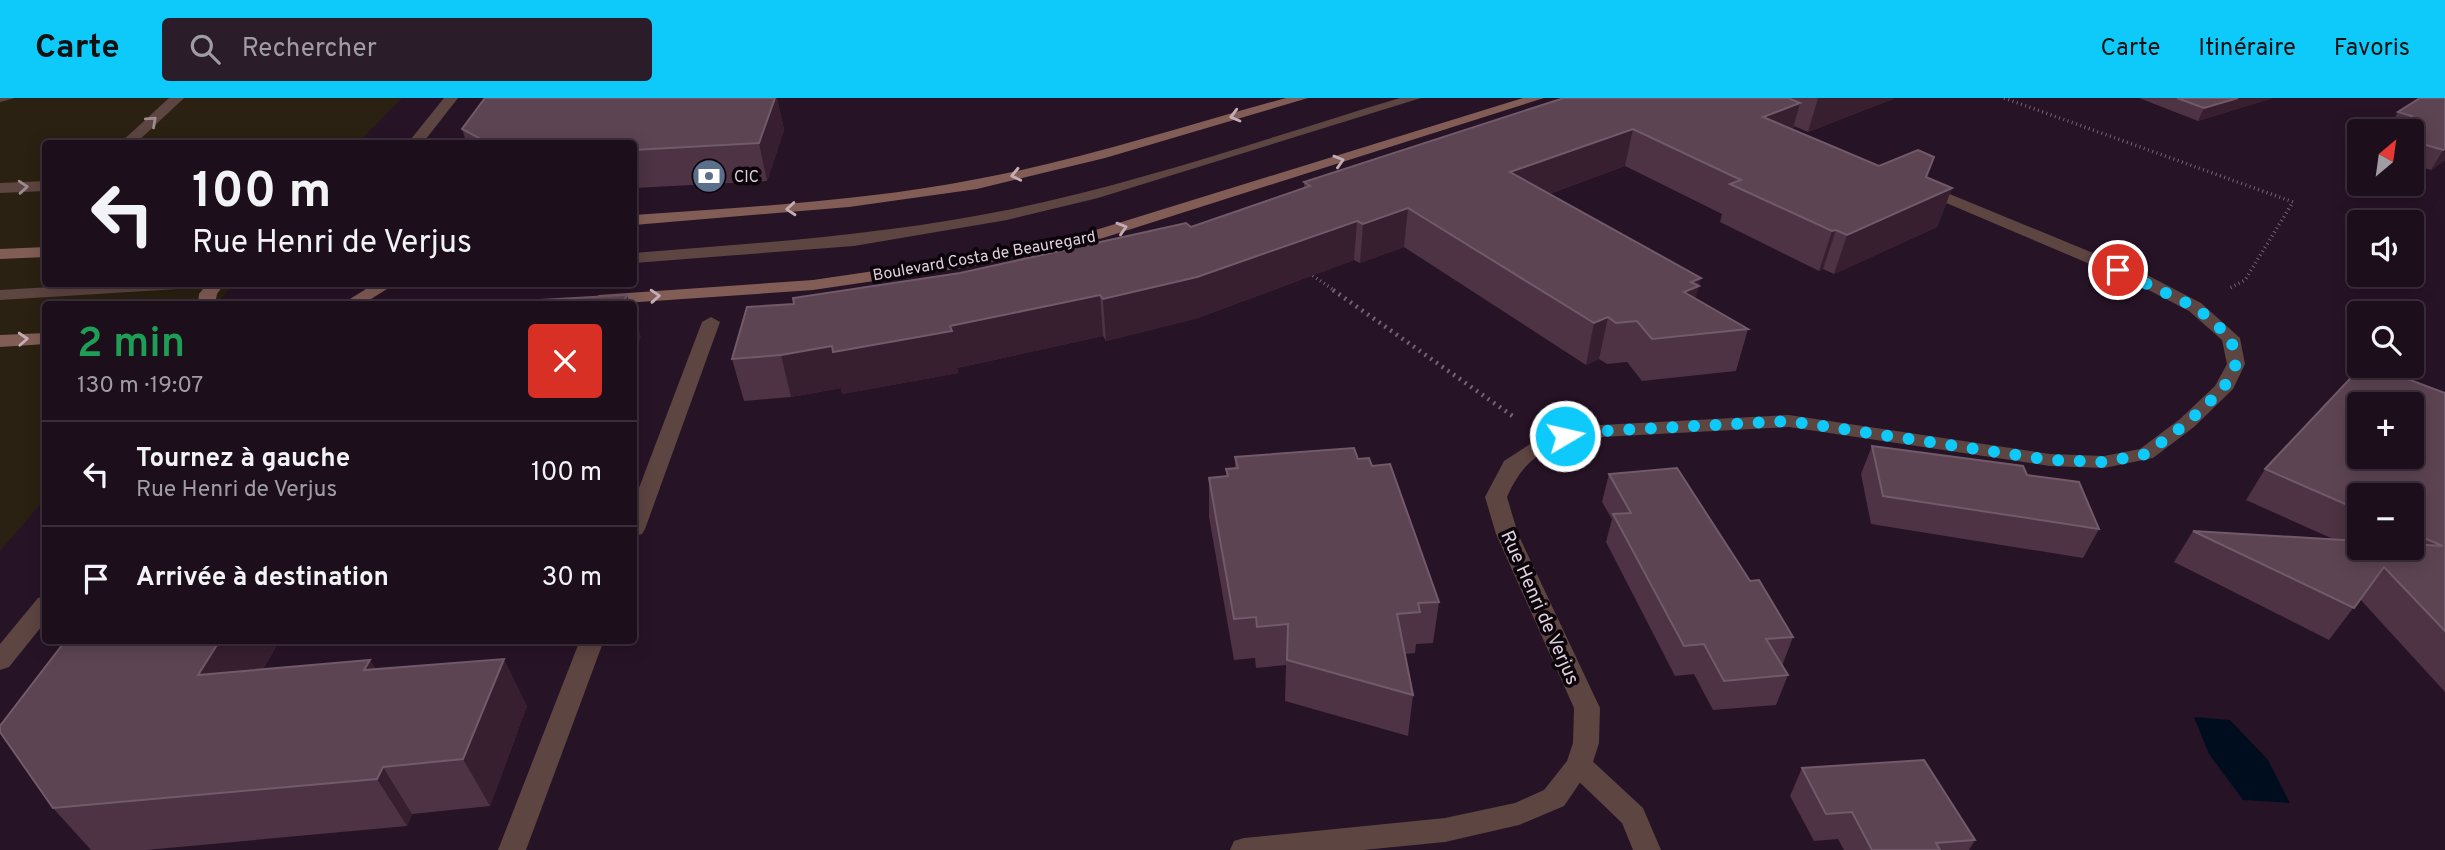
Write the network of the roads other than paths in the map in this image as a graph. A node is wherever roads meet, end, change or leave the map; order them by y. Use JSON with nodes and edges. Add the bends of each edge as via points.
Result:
{"nodes":[{"id":1,"x":0,"y":98,"type":"edge"},
{"id":2,"x":8,"y":98,"type":"edge"},
{"id":3,"x":177,"y":98,"type":"edge"},
{"id":4,"x":451,"y":98,"type":"edge"},
{"id":5,"x":1301,"y":98,"type":"edge"},
{"id":6,"x":1414,"y":98,"type":"edge"},
{"id":7,"x":1537,"y":98,"type":"edge"},
{"id":8,"x":131,"y":140,"type":"edge"},
{"id":9,"x":417,"y":140,"type":"edge"},
{"id":10,"x":1900,"y":178,"type":"edge"},
{"id":11,"x":42,"y":186,"type":"edge"},
{"id":12,"x":0,"y":188,"type":"edge"},
{"id":13,"x":637,"y":220,"type":"edge"},
{"id":14,"x":42,"y":252,"type":"edge"},
{"id":15,"x":0,"y":254,"type":"edge"},
{"id":16,"x":637,"y":258,"type":"edge"},
{"id":17,"x":129,"y":287,"type":"edge"},
{"id":18,"x":381,"y":287,"type":"edge"},
{"id":19,"x":0,"y":295,"type":"edge"},
{"id":20,"x":356,"y":301,"type":"edge"},
{"id":21,"x":584,"y":301,"type":"edge"},
{"id":22,"x":712,"y":322,"type":"dead end"},
{"id":23,"x":42,"y":338,"type":"edge"},
{"id":24,"x":0,"y":341,"type":"edge"},
{"id":25,"x":637,"y":521,"type":"edge"},
{"id":26,"x":42,"y":609,"type":"edge"},
{"id":27,"x":590,"y":644,"type":"edge"},
{"id":28,"x":0,"y":660,"type":"edge"},
{"id":29,"x":1579,"y":765,"type":"junction"},
{"id":30,"x":512,"y":850,"type":"edge"},
{"id":31,"x":1244,"y":850,"type":"edge"},
{"id":32,"x":1647,"y":850,"type":"edge"}],
"edges":[{"from":1,"to":2,"type":"street"},
{"from":8,"to":3,"type":"street","one_way":true},
{"from":4,"to":9,"type":"street"},
{"from":5,"to":13,"type":"street","one_way":true,"via":[[1098,156],[978,183],[854,203]]},
{"from":6,"to":16,"type":"street","via":[[1093,195],[1007,215],[854,241]]},
{"from":21,"to":7,"type":"street","name":"Boulevard Costa de Beauregard","one_way":true,"via":[[813,285],[968,262],[1090,236]]},
{"from":10,"to":29,"type":"street","name":"Rue Henri de Verjus","via":[[2144,280],[2195,307],[2231,338],[2236,364],[2223,389],[2146,454],[2104,462],[2050,460],[1789,421],[1583,432],[1548,441],[1511,466],[1496,497],[1507,534],[1587,708],[1586,743]]},
{"from":12,"to":11,"type":"street","one_way":true},
{"from":14,"to":15,"type":"street"},
{"from":17,"to":19,"type":"street"},
{"from":18,"to":20,"type":"street"},
{"from":22,"to":25,"type":"street"},
{"from":24,"to":23,"type":"street","one_way":true},
{"from":26,"to":28,"type":"street"},
{"from":27,"to":30,"type":"street"},
{"from":29,"to":31,"type":"street","name":"Rue Henri de Verjus","via":[[1554,798],[1519,814],[1445,830]]},
{"from":29,"to":32,"type":"street","via":[[1633,816]]}]}
